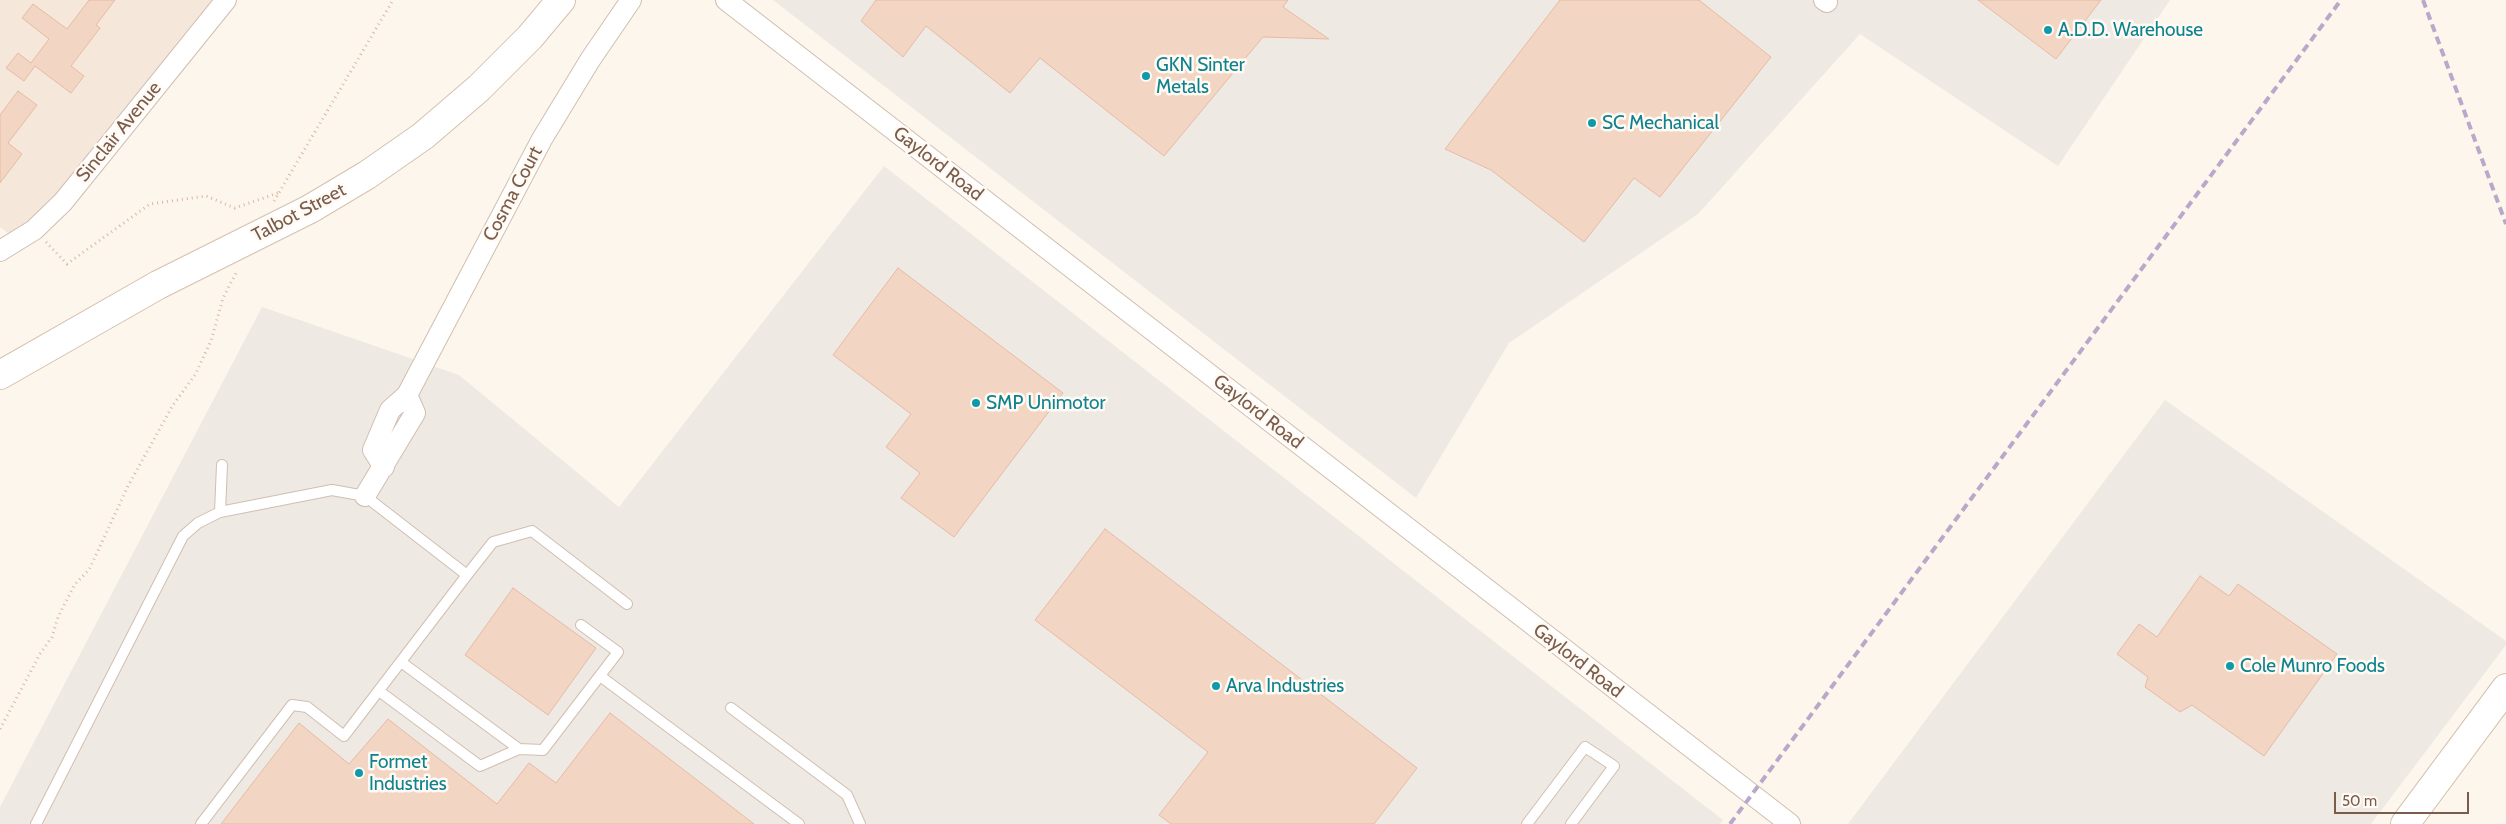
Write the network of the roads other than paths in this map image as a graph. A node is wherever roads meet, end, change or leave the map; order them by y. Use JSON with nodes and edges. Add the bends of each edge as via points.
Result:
{"nodes":[{"id":1,"x":226,"y":0,"type":"edge"},
{"id":2,"x":561,"y":0,"type":"edge"},
{"id":3,"x":631,"y":0,"type":"edge"},
{"id":4,"x":726,"y":0,"type":"edge"},
{"id":5,"x":0,"y":251,"type":"edge"},
{"id":6,"x":0,"y":376,"type":"edge"},
{"id":7,"x":222,"y":465,"type":"dead end"},
{"id":8,"x":365,"y":496,"type":"junction"},
{"id":9,"x":220,"y":512,"type":"junction"},
{"id":10,"x":467,"y":576,"type":"junction"},
{"id":11,"x":627,"y":604,"type":"dead end"},
{"id":12,"x":581,"y":625,"type":"dead end"},
{"id":13,"x":401,"y":662,"type":"junction"},
{"id":14,"x":600,"y":676,"type":"junction"},
{"id":15,"x":2506,"y":688,"type":"edge"},
{"id":16,"x":378,"y":691,"type":"junction"},
{"id":17,"x":731,"y":708,"type":"dead end"},
{"id":18,"x":519,"y":749,"type":"junction"},
{"id":19,"x":36,"y":824,"type":"edge"},
{"id":20,"x":201,"y":824,"type":"edge"},
{"id":21,"x":799,"y":824,"type":"edge"},
{"id":22,"x":860,"y":824,"type":"edge"},
{"id":23,"x":1527,"y":824,"type":"edge"},
{"id":24,"x":1572,"y":824,"type":"edge"},
{"id":25,"x":1790,"y":824,"type":"edge"},
{"id":26,"x":2406,"y":824,"type":"edge"}],
"edges":[{"from":1,"to":5,"type":"street","name":"Sinclair Avenue","via":[[64,202],[34,230]]},
{"from":2,"to":6,"type":"main road","name":"Talbot Street","bridge":true,"via":[[530,37],[479,88],[430,130],[367,176],[310,209],[158,285]]},
{"from":3,"to":8,"type":"street","name":"Cosma Court","via":[[542,139],[407,395],[414,413]]},
{"from":4,"to":25,"type":"street","name":"Gaylord Road"},
{"from":7,"to":9,"type":"lane"},
{"from":8,"to":9,"type":"lane","via":[[332,490]]},
{"from":8,"to":10,"type":"lane"},
{"from":9,"to":19,"type":"lane","via":[[198,523],[183,536]]},
{"from":10,"to":11,"type":"lane","via":[[493,542],[532,531]]},
{"from":10,"to":13,"type":"lane"},
{"from":12,"to":14,"type":"lane","via":[[618,652]]},
{"from":13,"to":16,"type":"lane"},
{"from":13,"to":18,"type":"lane"},
{"from":14,"to":18,"type":"lane","via":[[542,750]]},
{"from":14,"to":21,"type":"lane"},
{"from":15,"to":26,"type":"main road"},
{"from":16,"to":18,"type":"lane","via":[[480,766]]},
{"from":16,"to":20,"type":"lane","via":[[344,736],[307,707],[292,705]]},
{"from":17,"to":22,"type":"lane","via":[[847,795]]},
{"from":23,"to":24,"type":"lane","via":[[1585,746],[1614,766]]}]}
